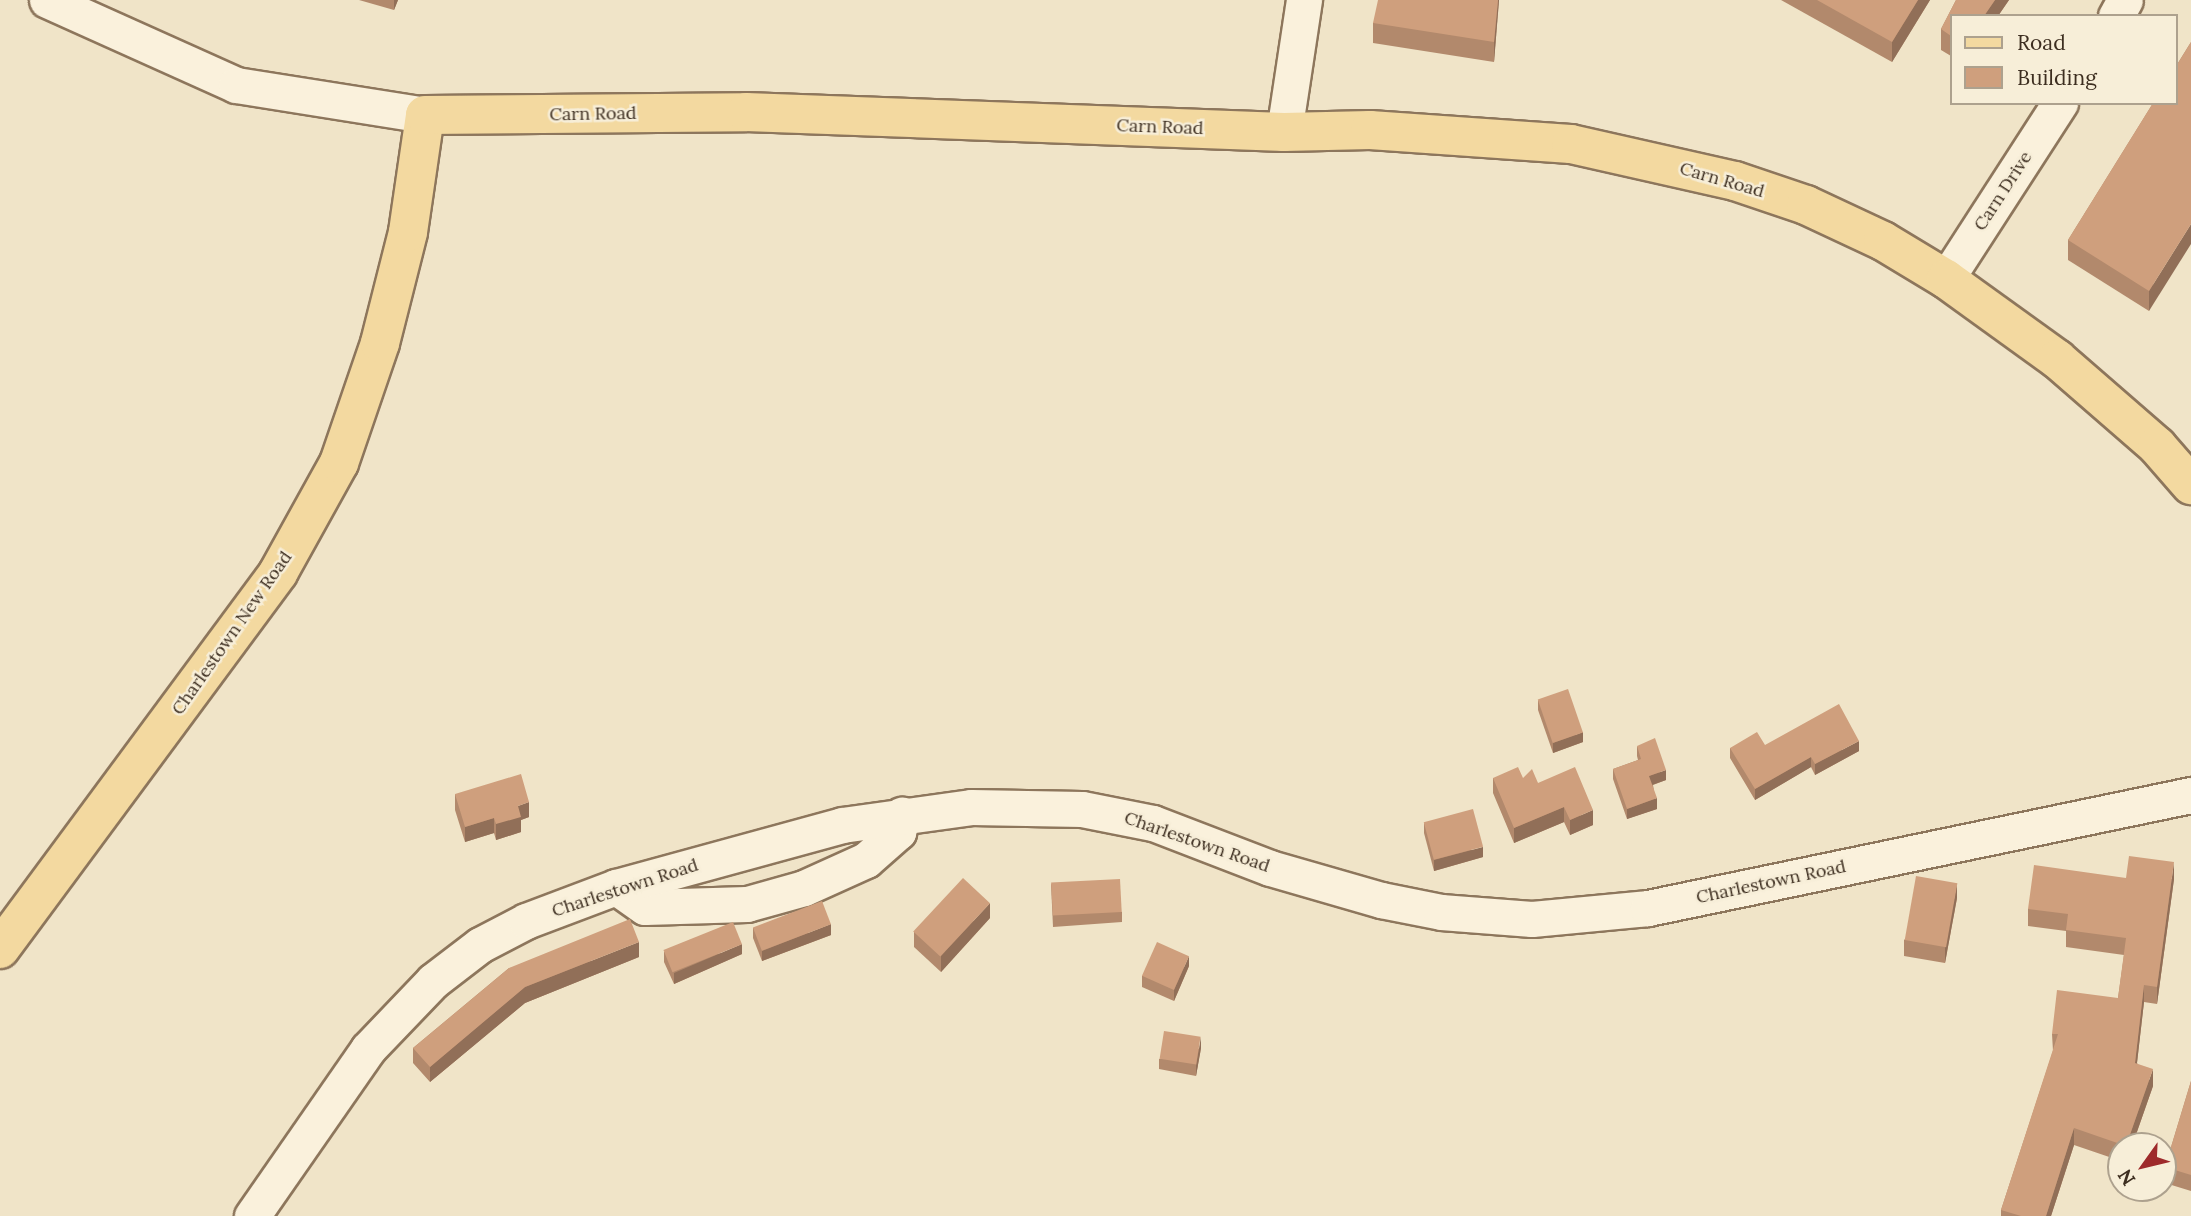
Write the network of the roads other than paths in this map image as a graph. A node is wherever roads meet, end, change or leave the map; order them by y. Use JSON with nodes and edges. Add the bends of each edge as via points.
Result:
{"nodes":[{"id":1,"x":47,"y":0,"type":"edge"},
{"id":2,"x":1304,"y":0,"type":"edge"},
{"id":3,"x":2059,"y":105,"type":"edge"},
{"id":4,"x":425,"y":116,"type":"junction"},
{"id":5,"x":1284,"y":132,"type":"junction"},
{"id":6,"x":1946,"y":279,"type":"junction"},
{"id":7,"x":2191,"y":485,"type":"edge"},
{"id":8,"x":2191,"y":795,"type":"edge"},
{"id":9,"x":902,"y":814,"type":"junction"},
{"id":10,"x":616,"y":887,"type":"junction"},
{"id":11,"x":0,"y":949,"type":"edge"},
{"id":12,"x":251,"y":1216,"type":"edge"}],
"edges":[{"from":1,"to":4,"type":"street","name":"Carn Road","via":[[236,85]]},
{"from":2,"to":5,"type":"street"},
{"from":3,"to":6,"type":"street","name":"Carn Drive"},
{"from":4,"to":5,"type":"main road","name":"Carn Road","via":[[747,112]]},
{"from":4,"to":11,"type":"main road","name":"Charlestown New Road","via":[[405,244],[380,343],[339,463],[278,573]]},
{"from":5,"to":6,"type":"main road","name":"Carn Road","via":[[1370,130],[1571,144],[1672,166],[1806,205],[1883,241]]},
{"from":6,"to":7,"type":"main road","name":"Carn Road","via":[[2085,383],[2157,446]]},
{"from":8,"to":9,"type":"street","name":"Charlestown Road","via":[[1648,908],[1532,919],[1441,912],[1381,900],[1270,868],[1115,814],[998,807]]},
{"from":9,"to":10,"type":"street","name":"Charlestown Road","via":[[842,825]]},
{"from":9,"to":10,"type":"street","via":[[898,831],[866,860],[804,888],[747,904],[645,907]]},
{"from":10,"to":12,"type":"street","name":"Charlestown Road","via":[[501,932],[433,981],[368,1049]]}]}
